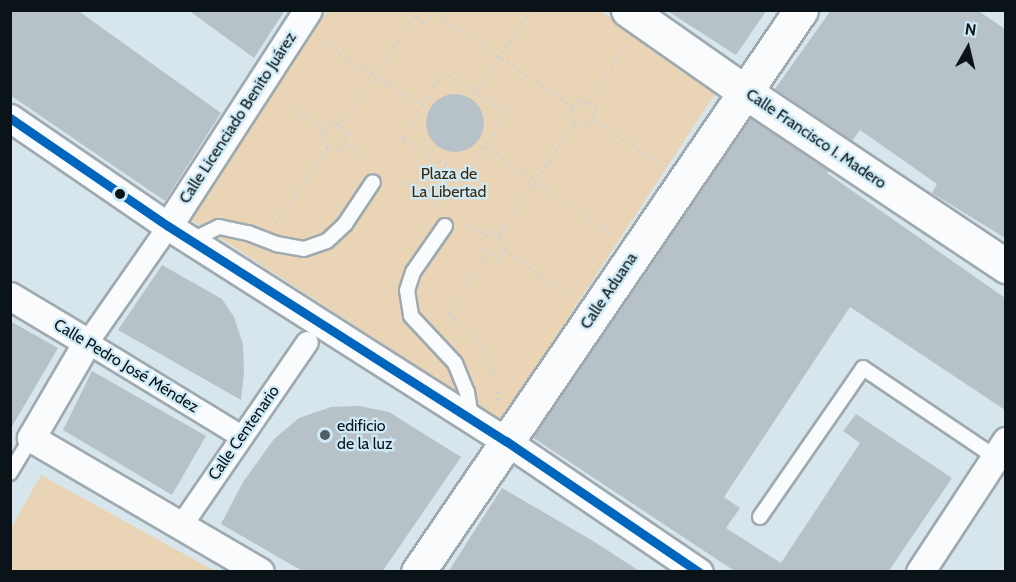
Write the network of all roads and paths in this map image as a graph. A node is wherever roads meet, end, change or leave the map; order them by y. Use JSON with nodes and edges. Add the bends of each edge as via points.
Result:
{"nodes":[{"id":1,"x":407,"y":10,"type":"edge"},
{"id":2,"x":531,"y":10,"type":"edge"},
{"id":3,"x":628,"y":10,"type":"edge"},
{"id":4,"x":801,"y":10,"type":"edge"},
{"id":5,"x":433,"y":11,"type":"edge"},
{"id":6,"x":414,"y":15,"type":"junction"},
{"id":7,"x":310,"y":23,"type":"edge"},
{"id":8,"x":626,"y":45,"type":"dead end"},
{"id":9,"x":500,"y":57,"type":"junction"},
{"id":10,"x":374,"y":76,"type":"junction"},
{"id":11,"x":745,"y":92,"type":"junction"},
{"id":12,"x":476,"y":93,"type":"junction"},
{"id":13,"x":273,"y":96,"type":"dead end"},
{"id":14,"x":589,"y":104,"type":"junction"},
{"id":15,"x":422,"y":106,"type":"junction"},
{"id":16,"x":574,"y":107,"type":"junction"},
{"id":17,"x":10,"y":118,"type":"edge"},
{"id":18,"x":593,"y":119,"type":"junction"},
{"id":19,"x":576,"y":122,"type":"junction"},
{"id":20,"x":340,"y":127,"type":"junction"},
{"id":21,"x":325,"y":131,"type":"junction"},
{"id":22,"x":344,"y":143,"type":"junction"},
{"id":23,"x":328,"y":147,"type":"junction"},
{"id":24,"x":486,"y":147,"type":"junction"},
{"id":25,"x":373,"y":162,"type":"dead end"},
{"id":26,"x":661,"y":166,"type":"dead end"},
{"id":27,"x":383,"y":169,"type":"dead end"},
{"id":28,"x":535,"y":181,"type":"junction"},
{"id":29,"x":373,"y":182,"type":"dead end"},
{"id":30,"x":458,"y":218,"type":"dead end"},
{"id":31,"x":269,"y":219,"type":"dead end"},
{"id":32,"x":447,"y":219,"type":"joint"},
{"id":33,"x":168,"y":226,"type":"junction"},
{"id":34,"x":485,"y":236,"type":"junction"},
{"id":35,"x":498,"y":236,"type":"junction"},
{"id":36,"x":615,"y":237,"type":"dead end"},
{"id":37,"x":190,"y":241,"type":"junction"},
{"id":38,"x":504,"y":250,"type":"junction"},
{"id":39,"x":488,"y":252,"type":"junction"},
{"id":40,"x":1005,"y":266,"type":"edge"},
{"id":41,"x":10,"y":296,"type":"edge"},
{"id":42,"x":573,"y":299,"type":"dead end"},
{"id":43,"x":87,"y":342,"type":"junction"},
{"id":44,"x":308,"y":342,"type":"dead end"},
{"id":45,"x":471,"y":420,"type":"junction"},
{"id":46,"x":503,"y":426,"type":"junction"},
{"id":47,"x":241,"y":436,"type":"junction"},
{"id":48,"x":31,"y":438,"type":"junction"},
{"id":49,"x":1000,"y":449,"type":"edge"},
{"id":50,"x":10,"y":473,"type":"edge"},
{"id":51,"x":760,"y":517,"type":"dead end"},
{"id":52,"x":181,"y":525,"type":"junction"},
{"id":53,"x":260,"y":572,"type":"edge"},
{"id":54,"x":418,"y":572,"type":"edge"},
{"id":55,"x":699,"y":572,"type":"edge"},
{"id":56,"x":920,"y":572,"type":"edge"}],
"edges":[{"from":1,"to":6,"type":"path"},
{"from":2,"to":9,"type":"path"},
{"from":3,"to":11,"type":"street","name":"Calle Francisco I. Madero"},
{"from":4,"to":11,"type":"street","name":"Calle Aduana"},
{"from":5,"to":6,"type":"path","via":[[425,23]]},
{"from":5,"to":9,"type":"path"},
{"from":6,"to":10,"type":"path"},
{"from":7,"to":10,"type":"path"},
{"from":7,"to":33,"type":"street","name":"Calle Licenciado Benito Juárez"},
{"from":8,"to":14,"type":"path"},
{"from":9,"to":12,"type":"path"},
{"from":9,"to":16,"type":"path"},
{"from":10,"to":15,"type":"path"},
{"from":10,"to":20,"type":"path"},
{"from":11,"to":40,"type":"street","name":"Calle Francisco I. Madero"},
{"from":11,"to":46,"type":"street","name":"Calle Aduana"},
{"from":12,"to":15,"type":"path","via":[[444,73]]},
{"from":12,"to":24,"type":"path","via":[[507,112]]},
{"from":13,"to":21,"type":"path"},
{"from":14,"to":16,"type":"path","via":[[580,98]]},
{"from":14,"to":18,"type":"path","via":[[598,110]]},
{"from":15,"to":24,"type":"path","via":[[402,138],[466,178]]},
{"from":16,"to":19,"type":"path","via":[[568,117]]},
{"from":17,"to":33,"type":"street"},
{"from":18,"to":19,"type":"path","via":[[586,129]]},
{"from":18,"to":26,"type":"path"},
{"from":19,"to":28,"type":"path"},
{"from":20,"to":21,"type":"path","via":[[331,122]]},
{"from":20,"to":22,"type":"path","via":[[350,134]]},
{"from":21,"to":23,"type":"path","via":[[319,141]]},
{"from":22,"to":23,"type":"path","via":[[338,153]]},
{"from":22,"to":25,"type":"path"},
{"from":23,"to":31,"type":"path","via":[[276,223]]},
{"from":24,"to":28,"type":"path"},
{"from":27,"to":32,"type":"path"},
{"from":28,"to":35,"type":"path"},
{"from":28,"to":36,"type":"path"},
{"from":29,"to":37,"type":"lane","via":[[345,224],[327,241],[304,249],[219,227]]},
{"from":30,"to":34,"type":"path"},
{"from":32,"to":45,"type":"lane","via":[[413,272],[407,290],[411,316],[455,363],[467,392]]},
{"from":33,"to":37,"type":"street"},
{"from":33,"to":43,"type":"street","name":"Calle Licenciado Benito Juárez"},
{"from":34,"to":35,"type":"path","via":[[489,230]]},
{"from":34,"to":39,"type":"path","via":[[478,246]]},
{"from":35,"to":38,"type":"path","via":[[509,244]]},
{"from":37,"to":45,"type":"street"},
{"from":38,"to":39,"type":"path","via":[[498,259]]},
{"from":38,"to":42,"type":"path"},
{"from":39,"to":46,"type":"path","via":[[449,315],[477,339],[491,363]]},
{"from":41,"to":43,"type":"street","name":"Calle Pedro José Méndez"},
{"from":43,"to":47,"type":"street","name":"Calle Pedro José Méndez"},
{"from":43,"to":48,"type":"street","name":"Calle Licenciado Benito Juárez"},
{"from":44,"to":47,"type":"street","name":"Calle Centenario"},
{"from":45,"to":46,"type":"street"},
{"from":46,"to":54,"type":"street","name":"Calle Aduana"},
{"from":46,"to":55,"type":"street"},
{"from":47,"to":52,"type":"street","name":"Calle Centenario"},
{"from":48,"to":50,"type":"lane"},
{"from":48,"to":52,"type":"street"},
{"from":49,"to":51,"type":"lane","via":[[863,368]]},
{"from":49,"to":56,"type":"street"},
{"from":52,"to":53,"type":"street"}]}
